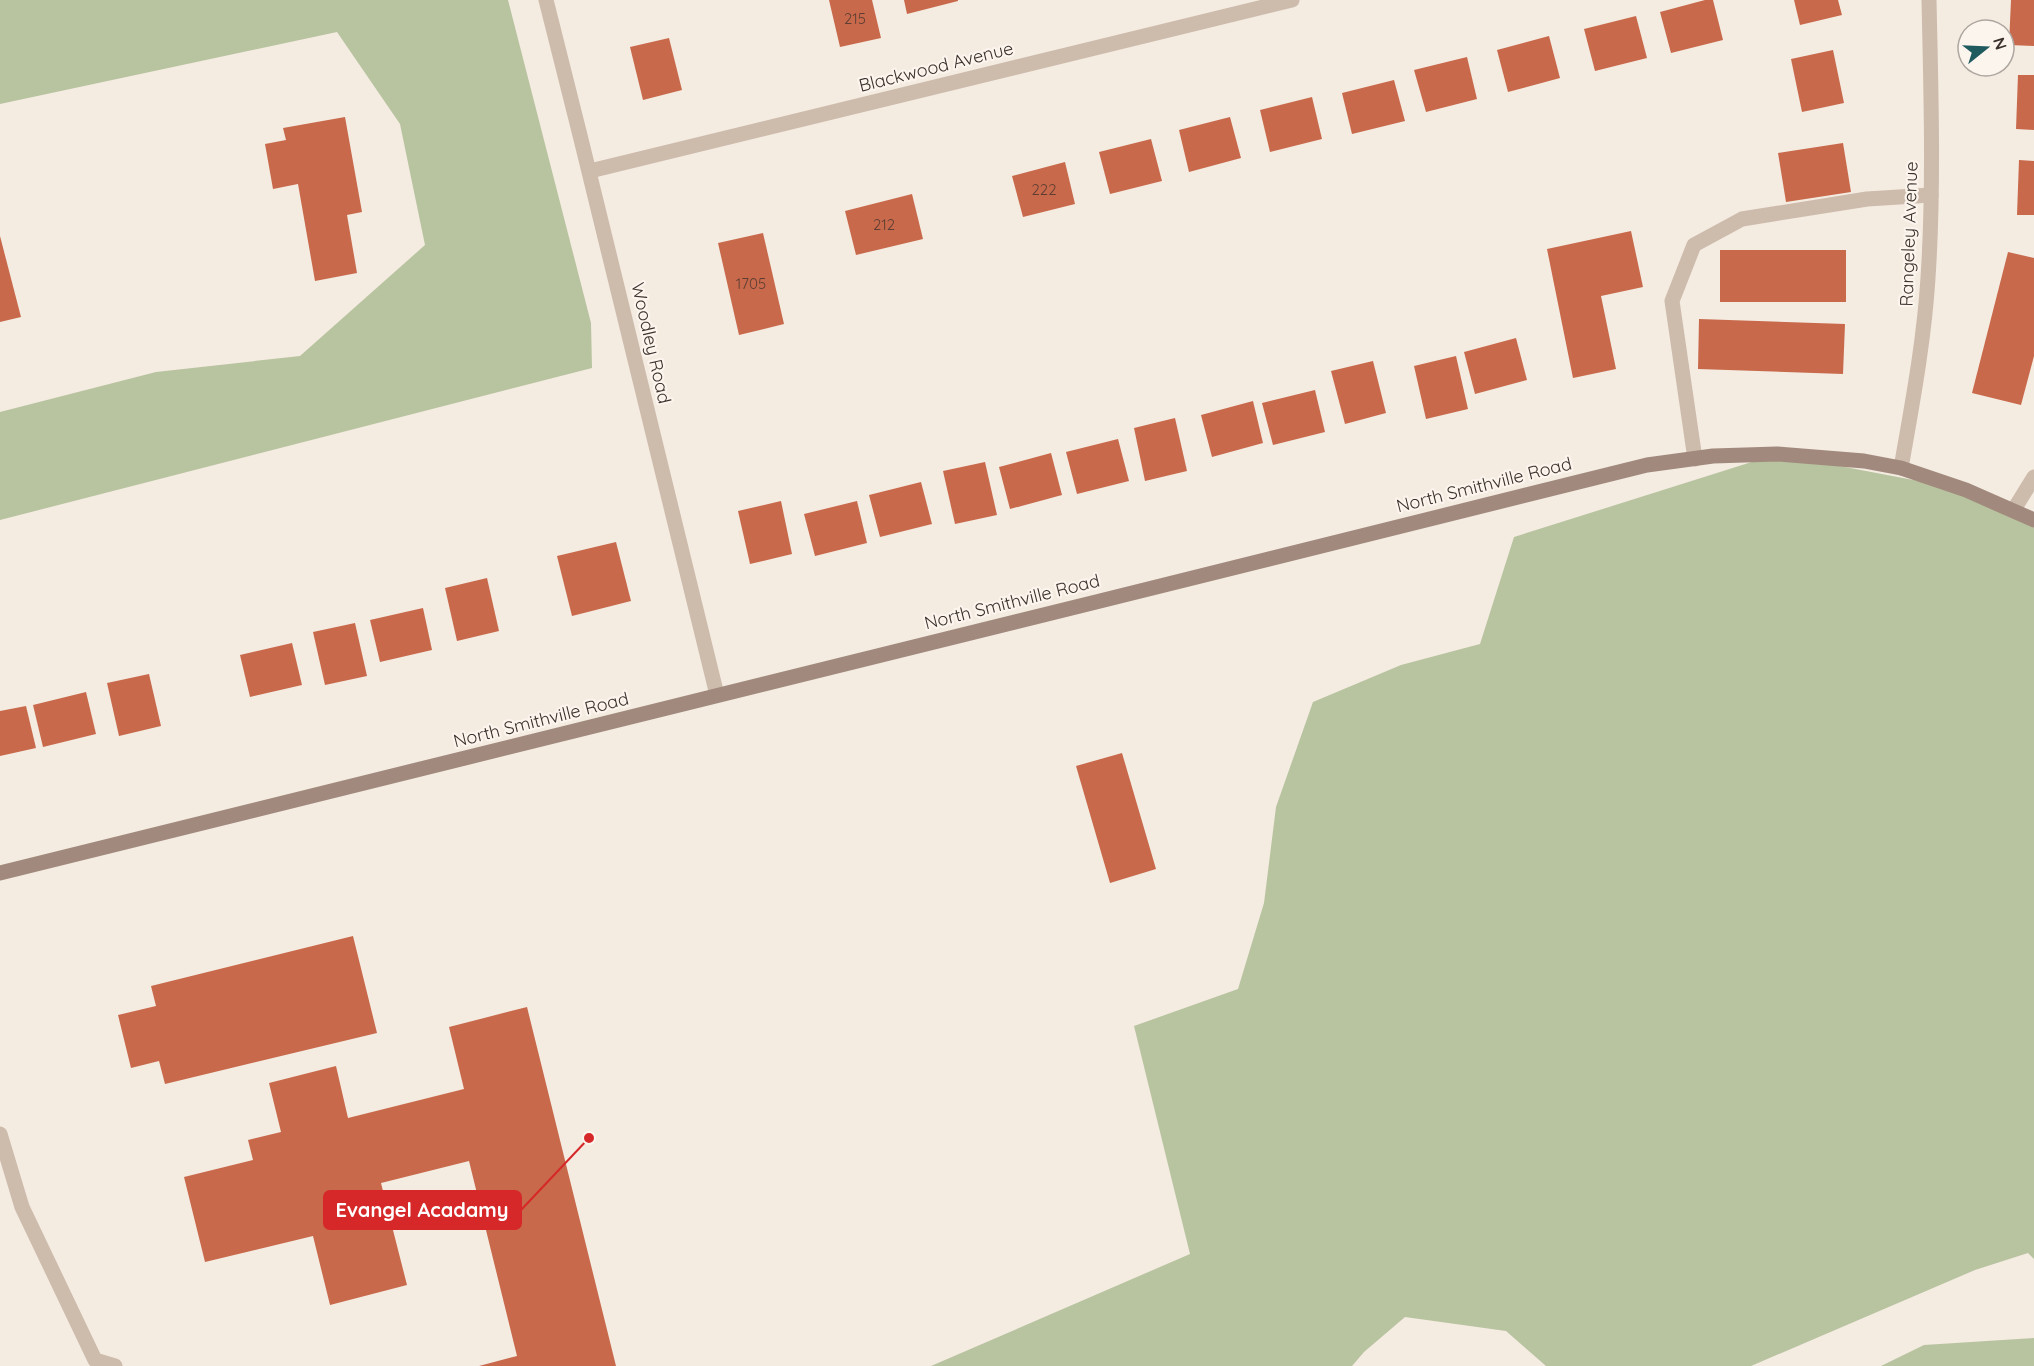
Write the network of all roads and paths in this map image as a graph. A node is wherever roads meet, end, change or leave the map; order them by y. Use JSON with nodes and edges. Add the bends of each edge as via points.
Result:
{"nodes":[{"id":1,"x":546,"y":0,"type":"edge"},
{"id":2,"x":1292,"y":0,"type":"edge"},
{"id":3,"x":1929,"y":0,"type":"edge"},
{"id":4,"x":590,"y":171,"type":"junction"},
{"id":5,"x":1930,"y":195,"type":"junction"},
{"id":6,"x":1695,"y":459,"type":"junction"},
{"id":7,"x":1901,"y":468,"type":"junction"},
{"id":8,"x":2034,"y":477,"type":"edge"},
{"id":9,"x":2013,"y":511,"type":"junction"},
{"id":10,"x":2034,"y":520,"type":"edge"},
{"id":11,"x":717,"y":695,"type":"junction"},
{"id":12,"x":0,"y":873,"type":"edge"},
{"id":13,"x":0,"y":1134,"type":"edge"},
{"id":14,"x":115,"y":1366,"type":"edge"}],
"edges":[{"from":1,"to":4,"type":"street","name":"Woodley Road"},
{"from":2,"to":4,"type":"street","name":"Blackwood Avenue"},
{"from":3,"to":5,"type":"street","name":"Rangeley Avenue"},
{"from":4,"to":11,"type":"street","name":"Woodley Road"},
{"from":5,"to":6,"type":"street","via":[[1867,199],[1742,219],[1694,244],[1672,301]]},
{"from":5,"to":7,"type":"street","name":"Rangeley Avenue","via":[[1928,279],[1920,356]]},
{"from":6,"to":7,"type":"main road","name":"North Smithville Road","via":[[1777,454]]},
{"from":6,"to":11,"type":"main road","name":"North Smithville Road","via":[[1647,465]]},
{"from":7,"to":9,"type":"main road","name":"North Smithville Road"},
{"from":8,"to":9,"type":"street"},
{"from":9,"to":10,"type":"main road","name":"North Smithville Road"},
{"from":11,"to":12,"type":"main road","name":"North Smithville Road"},
{"from":13,"to":14,"type":"street","via":[[22,1207],[95,1360]]}]}
